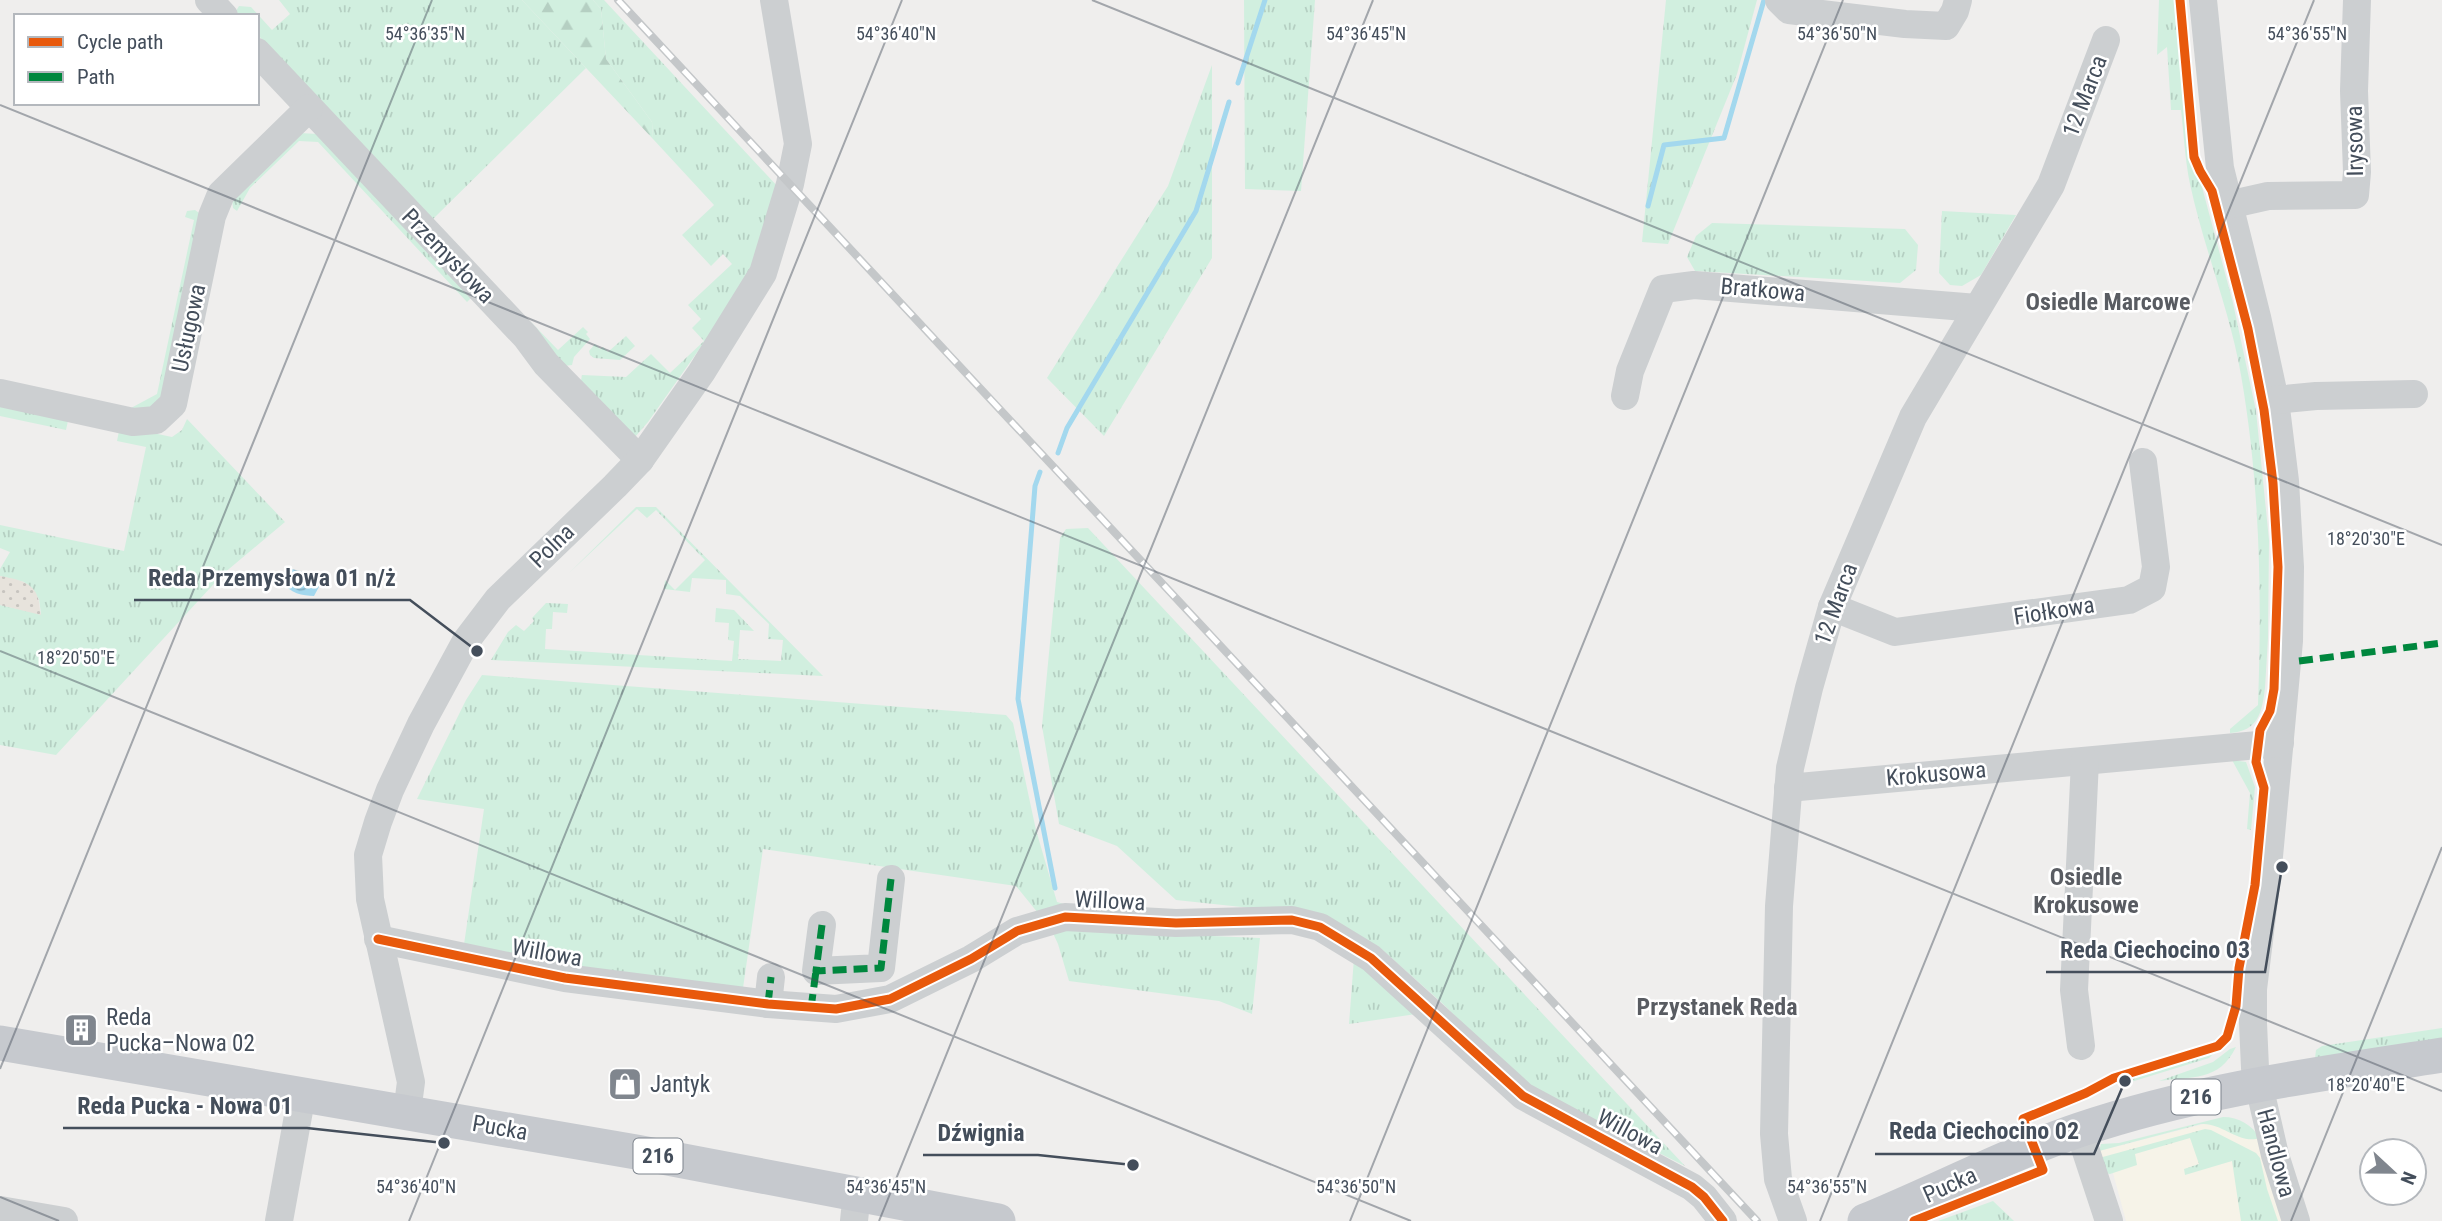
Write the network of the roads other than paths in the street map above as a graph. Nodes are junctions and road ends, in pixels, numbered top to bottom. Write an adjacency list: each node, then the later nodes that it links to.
1 (209, 0): 7 (street)
2 (774, 0): 17 (street, Polna)
3 (1779, 0): 4 (street)
4 (1958, 0)
5 (2203, 0): 11 (street)
6 (2357, 0): 11 (street, Irysowa)
7 (222, 14)
8 (2106, 40): 12 (street, 12 Marca)
9 (259, 54): 10 (street, Przemysłowa)
10 (309, 108): 13 (street, Usługowa); 17 (street, Przemysłowa)
11 (2228, 205): 16 (street)
12 (1977, 308): 15 (street, Bratkowa); 19 (street, 12 Marca)
13 (0, 393)
14 (2414, 394): 16 (street)
15 (1625, 396)
16 (2275, 400): 20 (street)
17 (640, 460): 25 (street, Polna)
18 (2143, 462): 19 (street, Fiołkowa)
19 (1832, 607): 22 (street, 12 Marca)
20 (2280, 743): 21 (street, Krokusowa); 31 (street)
21 (2085, 761): 22 (street, Krokusowa); 29 (street)
22 (1788, 788): 41 (street, 12 Marca)
23 (891, 879): 26 (street)
24 (822, 925): 26 (street)
25 (378, 939): 27 (street, Willowa); 33 (street, Polna)
26 (816, 971): 27 (street)
27 (811, 1008): 40 (street, Willowa)
28 (0, 1043): 32 (main road, Pucka / 216)
29 (2081, 1046)
30 (2442, 1055): 31 (main road, Pucka / 216)
31 (2259, 1084): 34 (main road, Pucka / 216); 44 (street, Handlowa)
32 (302, 1094): 33 (main road, Pucka / 216); 38 (street)
33 (407, 1112): 35 (main road, Pucka / 216)
34 (2080, 1130): 42 (main road, Pucka / 216); 43 (street)
35 (855, 1207): 39 (main road, Pucka / 216)
36 (0, 1210): 37 (street)
37 (64, 1221)
38 (279, 1221)
39 (998, 1221)
40 (1723, 1221)
41 (1793, 1221)
42 (1865, 1221)
43 (2109, 1221)
44 (2296, 1221)

